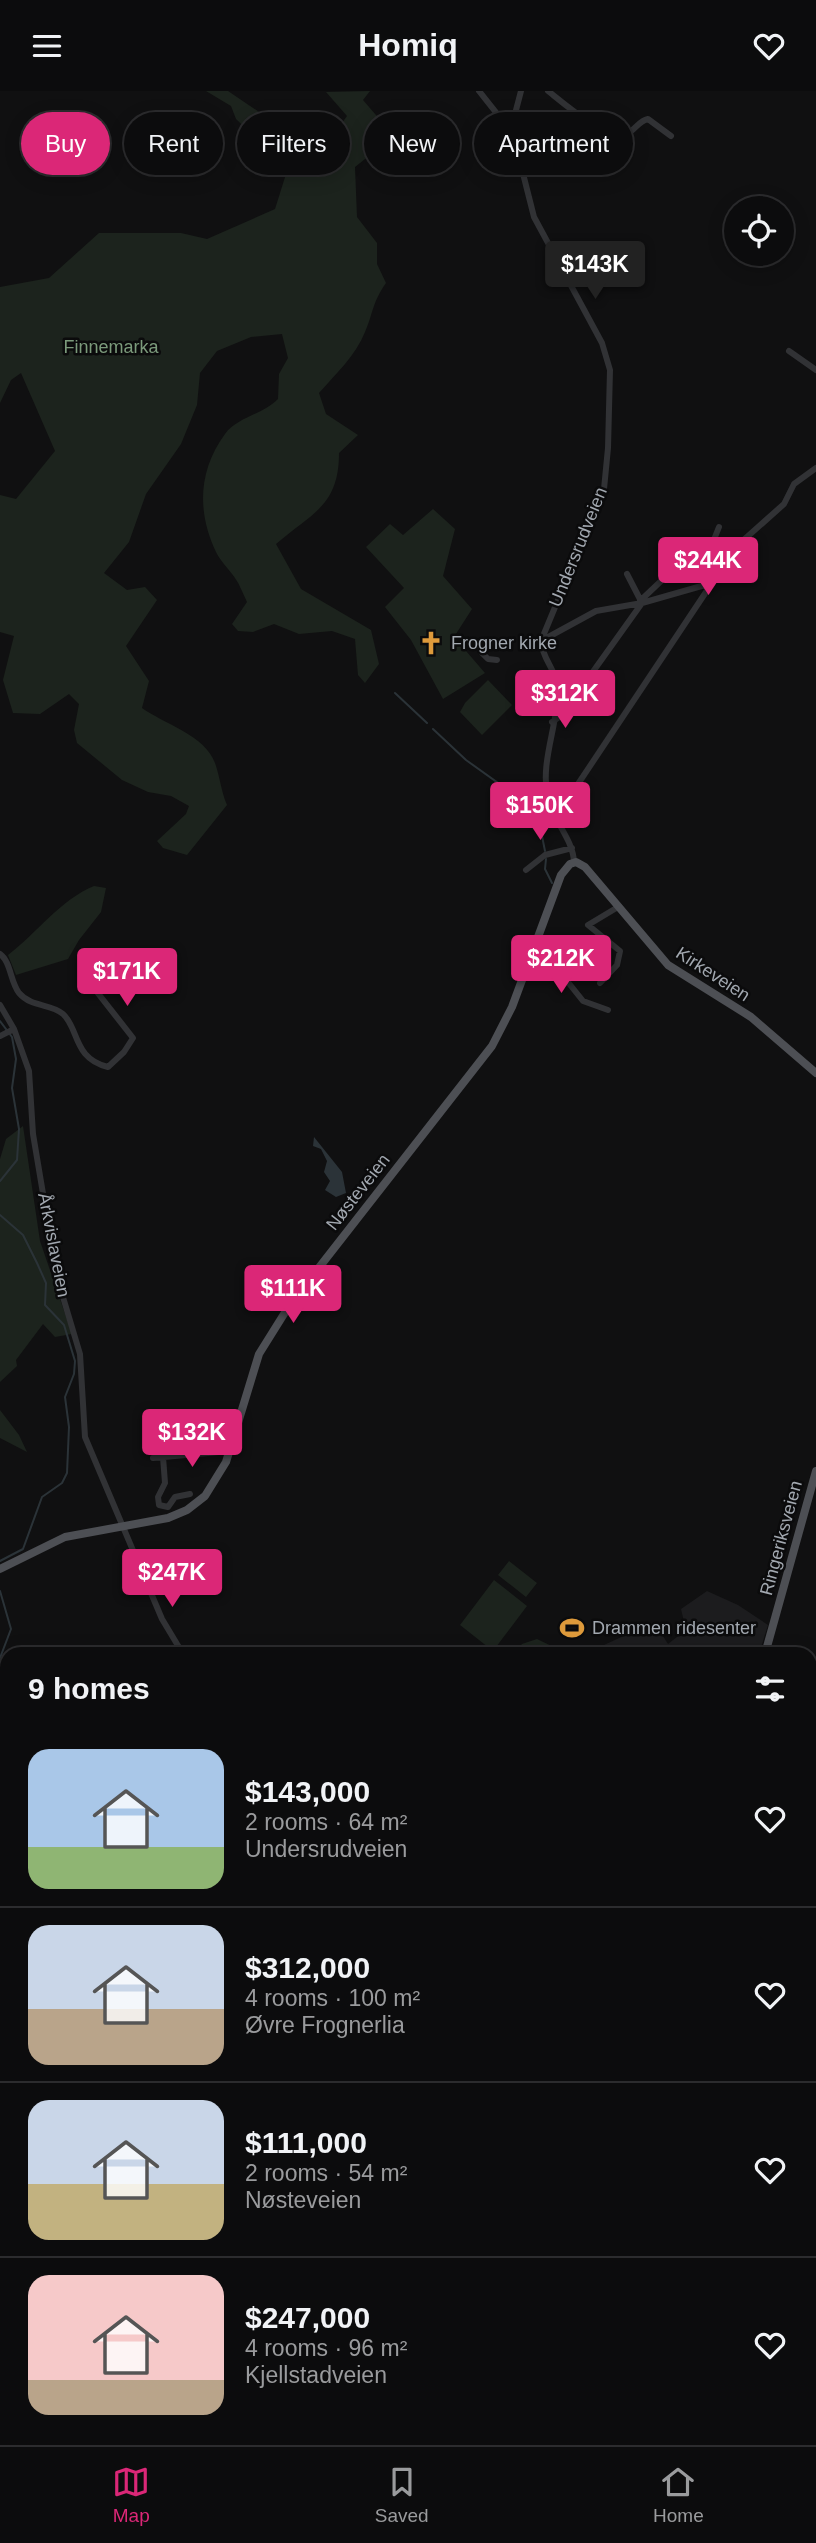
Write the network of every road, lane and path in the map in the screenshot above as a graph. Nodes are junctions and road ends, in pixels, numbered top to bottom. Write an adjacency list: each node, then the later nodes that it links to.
1 (479, 91): 4 (street, Undersrudveien)
2 (521, 91): 5 (street)
3 (548, 91): 6 (street)
4 (496, 112)
5 (516, 112)
6 (671, 136)
7 (525, 175): 15 (street, Undersrudveien)
8 (789, 351): 9 (street)
9 (816, 370)
10 (816, 468): 13 (street)
11 (719, 527): 14 (street)
12 (627, 573): 14 (street)
13 (712, 583): 14 (street); 19 (street)
14 (641, 602): 15 (street); 18 (street)
15 (541, 641): 18 (street)
16 (481, 652): 17 (street)
17 (497, 660)
18 (552, 722): 19 (street)
19 (556, 817): 20 (street)
20 (572, 848): 21 (street); 22 (street)
21 (571, 863): 23 (main road, Kirkeveien); 24 (main road, Nøsteveien)
22 (526, 870)
23 (618, 908): 27 (street); 32 (main road, Kirkeveien)
24 (536, 942): 29 (street); 33 (main road, Nøsteveien)
25 (0, 954): 26 (street)
26 (88, 970)
27 (600, 983)
28 (0, 1005): 30 (street, Årkvislaveien)
29 (608, 1010)
30 (11, 1031): 31 (street); 38 (street, Årkvislaveien)
31 (0, 1036)
32 (816, 1073)
33 (230, 1451): 34 (street); 38 (main road, Nøsteveien)
34 (163, 1457): 35 (street); 37 (street)
35 (153, 1458)
36 (816, 1471): 41 (main road, Ringeriksveien)
37 (190, 1494)
38 (122, 1525): 39 (main road, Nøsteveien); 40 (street, Årkvislaveien)
39 (0, 1569)
40 (178, 1647)
41 (767, 1647)

